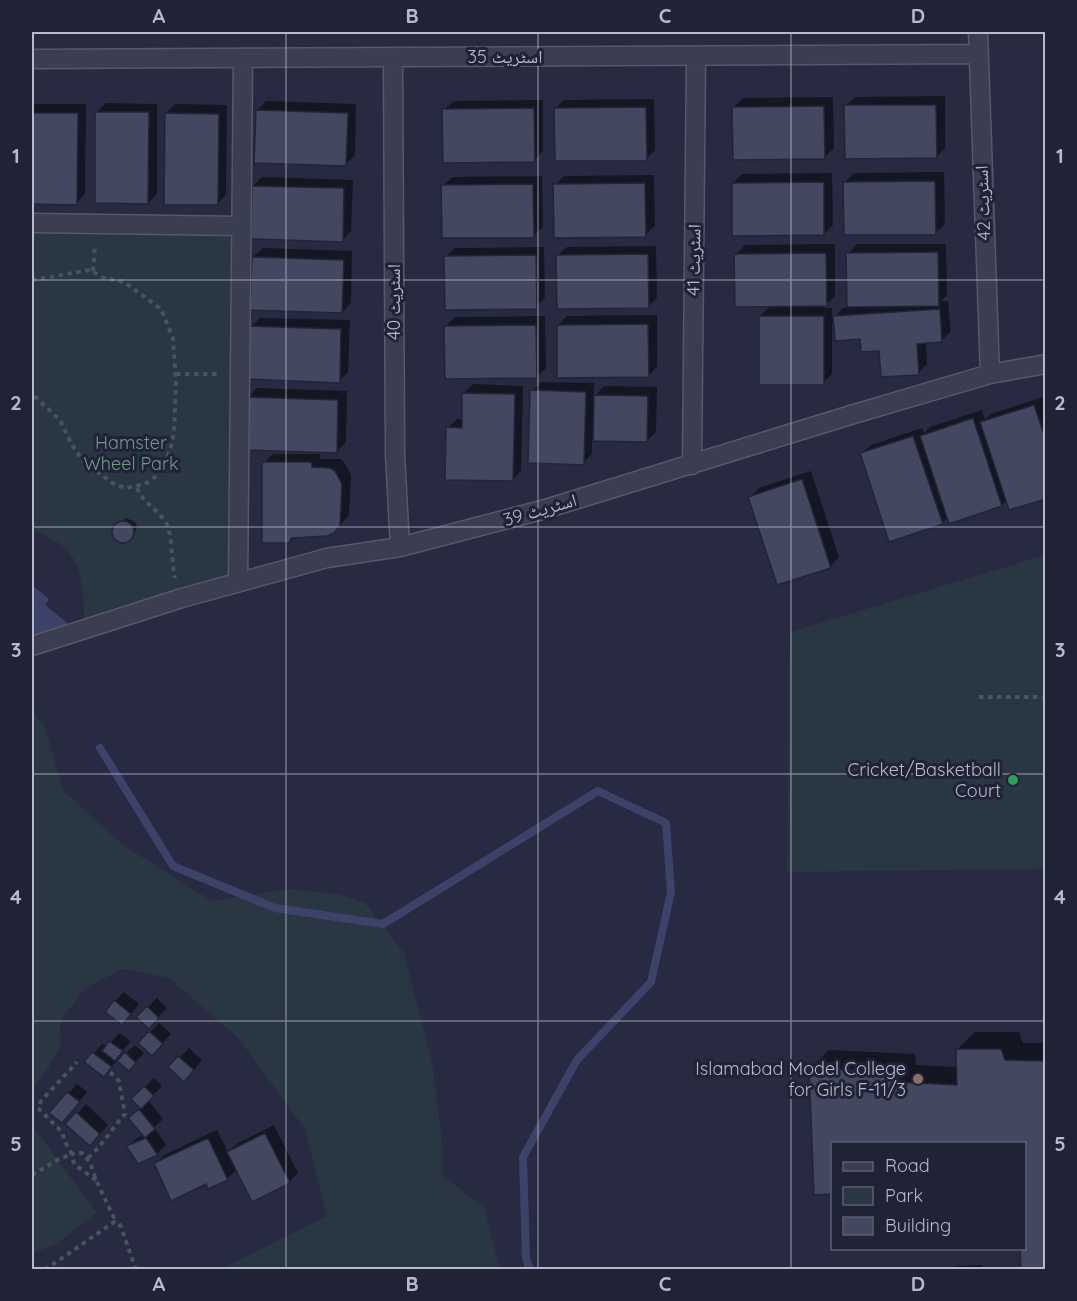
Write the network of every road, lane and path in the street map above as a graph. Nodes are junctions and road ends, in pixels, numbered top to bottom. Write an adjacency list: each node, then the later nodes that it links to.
1 (978, 32): 2 (street, اسٹریٹ 42)
2 (978, 54): 3 (street, اسٹریٹ 35); 13 (street, اسٹریٹ 42)
3 (696, 56): 4 (street, اسٹریٹ 35); 15 (street, اسٹریٹ 41)
4 (393, 57): 5 (street, اسٹریٹ 35); 17 (street, اسٹریٹ 40)
5 (243, 58): 6 (street, اسٹریٹ 35); 8 (street)
6 (32, 59)
7 (32, 223): 8 (street)
8 (242, 226): 11 (street)
9 (32, 280): 12 (path)
10 (1046, 364): 13 (street, اسٹریٹ 39)
11 (240, 373): 12 (path); 18 (street)
12 (176, 374): 16 (path)
13 (990, 374): 15 (street, اسٹریٹ 39)
14 (32, 394): 16 (path)
15 (692, 465): 17 (street, اسٹریٹ 39)
16 (137, 488): 19 (path)
17 (400, 547): 18 (street, اسٹریٹ 39)
18 (238, 582): 19 (street, اسٹریٹ 39)
19 (182, 598): 20 (street, اسٹریٹ 39)
20 (32, 646)
21 (979, 697): 22 (path)
22 (1046, 697)
23 (77, 1062): 25 (path)
24 (109, 1071): 26 (path)
25 (72, 1154): 26 (path); 27 (path); 28 (path)
26 (88, 1158): 28 (path)
27 (32, 1176)
28 (96, 1180): 29 (path)
29 (116, 1222): 30 (path); 31 (path)
30 (45, 1269)
31 (135, 1269)

